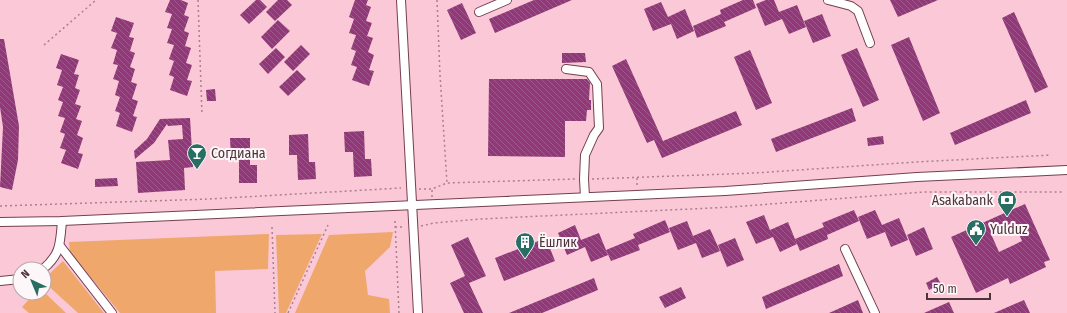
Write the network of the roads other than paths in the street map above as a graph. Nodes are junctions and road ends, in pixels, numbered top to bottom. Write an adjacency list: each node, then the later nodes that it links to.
1 (401, 0): 9 (street)
2 (507, 0): 4 (street)
3 (828, 0): 5 (street)
4 (479, 12)
5 (870, 43)
6 (566, 69): 8 (street)
7 (1067, 170): 8 (street)
8 (585, 198): 9 (street)
9 (413, 206): 10 (street); 18 (street)
10 (62, 221): 11 (street); 12 (street)
11 (0, 222)
12 (60, 246): 14 (street); 17 (street)
13 (845, 249): 19 (street)
14 (52, 261)
15 (12, 280): 16 (street)
16 (0, 281)
17 (112, 313)
18 (418, 313)
19 (875, 313)

